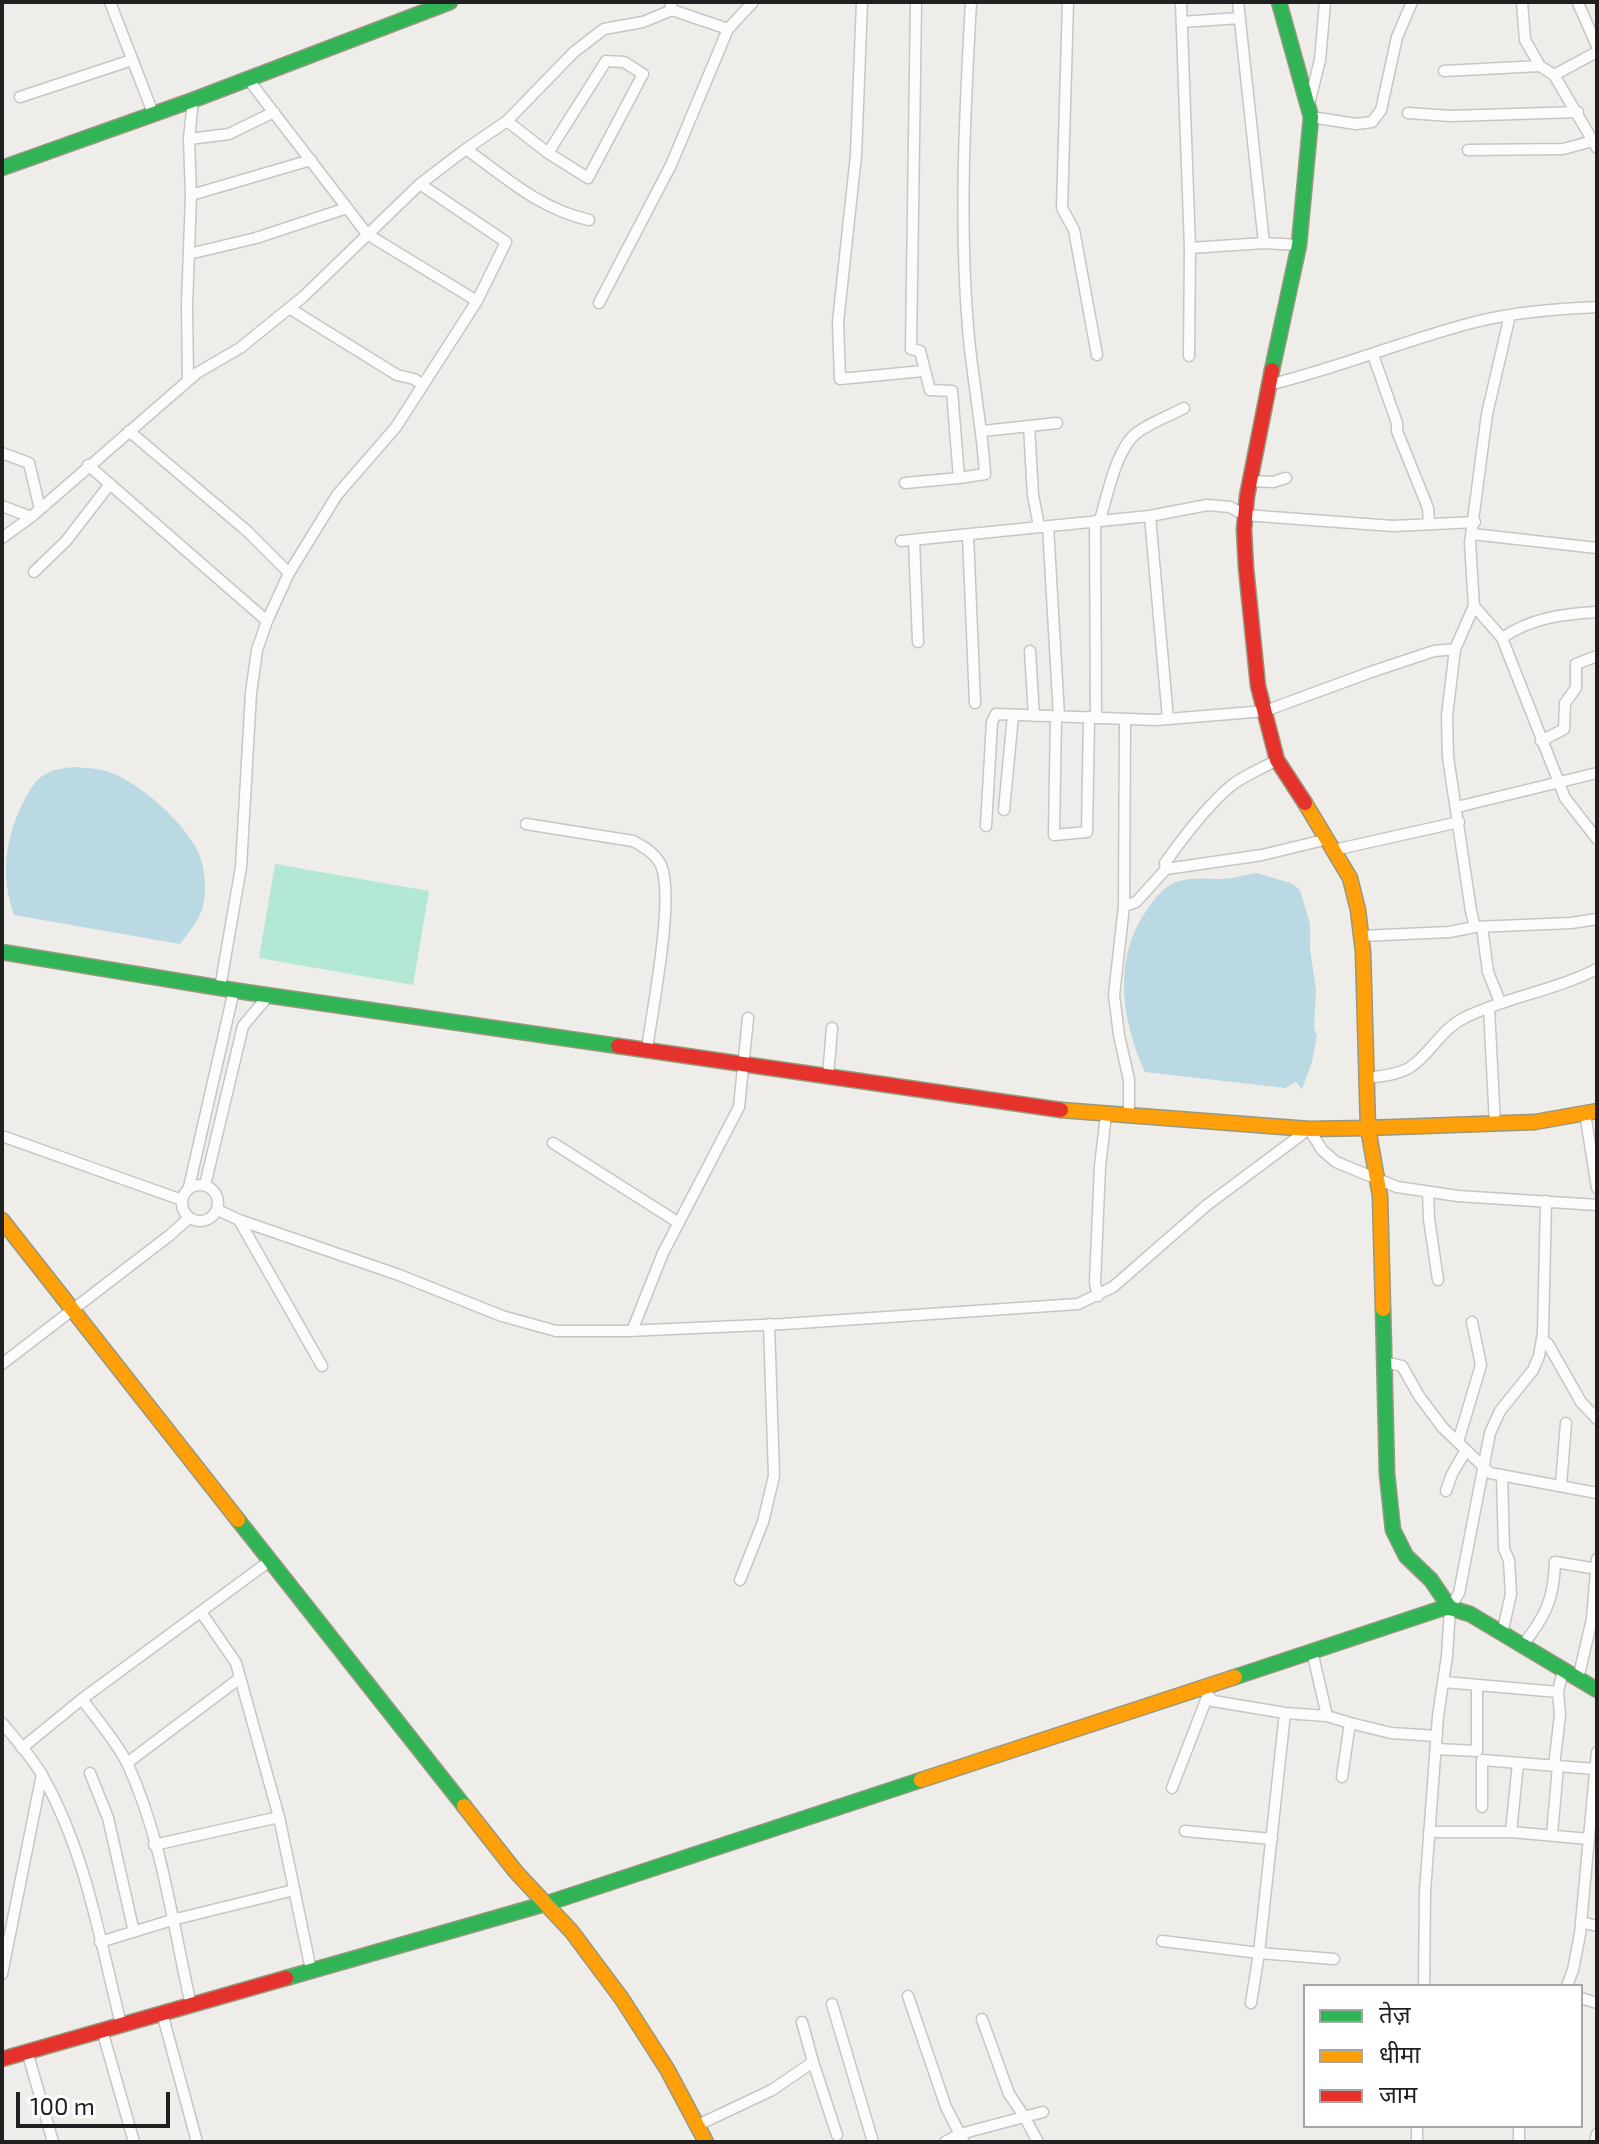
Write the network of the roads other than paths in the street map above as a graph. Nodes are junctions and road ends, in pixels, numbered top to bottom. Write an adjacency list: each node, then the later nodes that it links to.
1 (110, 2): 20 (street)
2 (450, 2): 24 (main road)
3 (753, 2): 18 (street)
4 (862, 2): 57 (street)
5 (916, 2): 57 (street)
6 (971, 2): 65 (street)
7 (1068, 2): 54 (street)
8 (1181, 2): 17 (street)
9 (1238, 2): 16 (street)
10 (1279, 2): 28 (main road)
11 (1325, 2): 28 (street)
12 (1412, 2): 28 (street)
13 (1522, 2): 21 (street)
14 (1578, 3): 19 (street)
15 (671, 6): 18 (street); 32 (street)
16 (1240, 18): 17 (street); 45 (street)
17 (1182, 22): 47 (street)
18 (728, 29): 50 (street)
19 (1597, 49): 23 (street)
20 (132, 60): 25 (street); 30 (street)
21 (1540, 66): 22 (street); 23 (street)
22 (1444, 71)
23 (1554, 75): 29 (street)
24 (248, 79): 26 (main road); 27 (street)
25 (20, 97)
26 (193, 100): 30 (main road); 33 (street)
27 (274, 112): 33 (street); 38 (street)
28 (1309, 112): 46 (main road)
29 (1578, 112): 31 (street); 34 (street)
30 (153, 113): 39 (main road)
31 (1408, 113)
32 (507, 121): 35 (street); 37 (street)
33 (189, 139): 41 (street)
34 (1595, 145): 36 (street)
35 (466, 149): 40 (street); 43 (street)
36 (1468, 150)
37 (548, 153): 37 (street)
38 (311, 160): 41 (street); 42 (street)
39 (2, 168)
40 (420, 184): 44 (street); 49 (street)
41 (191, 195): 48 (street)
42 (347, 208): 44 (street); 48 (street)
43 (589, 220)
44 (367, 234): 49 (street); 52 (street)
45 (1264, 243): 46 (street); 47 (street)
46 (1299, 245): 60 (main road)
47 (1190, 248): 56 (street)
48 (189, 254): 58 (street)
49 (477, 301): 59 (street)
50 (599, 303)
51 (1597, 307): 53 (street)
52 (289, 308): 58 (street); 59 (street)
53 (1510, 315): 55 (street); 78 (street)
54 (1097, 355)
55 (1373, 355): 60 (street); 79 (street)
56 (1189, 356)
57 (923, 371): 68 (street)
58 (188, 380): 64 (street)
59 (423, 385): 88 (street)
60 (1268, 385): 70 (main road)
61 (1184, 408): 77 (street)
62 (1057, 423): 63 (street)
63 (1029, 426): 65 (street); 80 (street)
64 (129, 431): 67 (street); 88 (street)
65 (983, 431): 68 (street)
66 (2, 453): 74 (street)
67 (88, 465): 72 (street); 74 (street)
68 (959, 478): 71 (street)
69 (1286, 478): 70 (street)
70 (1250, 481): 75 (main road)
71 (905, 483)
72 (110, 484): 87 (street); 91 (street)
73 (2, 506): 74 (street)
74 (36, 513): 83 (street)
75 (1245, 515): 76 (street); 79 (street); 98 (main road)
76 (1150, 516): 77 (street); 104 (street)
77 (1098, 520): 80 (street); 102 (street)
78 (1475, 522): 79 (street); 81 (street)
79 (1429, 524)
80 (1043, 526): 82 (street); 101 (street)
81 (1472, 534): 86 (street); 89 (street)
82 (968, 535): 84 (street); 97 (street)
83 (2, 538)
84 (914, 540): 85 (street); 93 (street)
85 (901, 541)
86 (1597, 548)
87 (34, 572)
88 (289, 573): 91 (street)
89 (1474, 606): 92 (street); 94 (street)
90 (1597, 612): 92 (street)
91 (267, 621): 123 (street)
92 (1502, 638): 105 (street)
93 (918, 642)
94 (1455, 649): 98 (street); 109 (street)
95 (1030, 651): 100 (street)
96 (1597, 656): 105 (street)
97 (975, 703)
98 (1265, 711): 104 (street); 106 (main road)
99 (1013, 715): 100 (street); 110 (street); 113 (street)
100 (1034, 716): 101 (street)
101 (1058, 716): 102 (street); 102 (street)
102 (1092, 718): 103 (street)
103 (1125, 719): 104 (street); 117 (street)
104 (1168, 719)
105 (1541, 741): 108 (street)
106 (1277, 760): 115 (main road); 116 (street)
107 (1597, 773): 108 (street)
108 (1558, 783): 109 (street); 114 (street)
109 (1457, 807): 111 (street)
110 (1004, 810)
111 (1459, 822): 115 (street); 119 (street)
112 (526, 824): 129 (street)
113 (986, 826)
114 (1597, 839)
115 (1331, 844): 116 (street); 120 (main road)
116 (1166, 869): 117 (street)
117 (1124, 906): 135 (street)
118 (1597, 919): 119 (street)
119 (1479, 927): 120 (street); 125 (street)
120 (1361, 936): 132 (main road)
121 (2, 952): 123 (main road)
122 (1597, 969): 125 (street)
123 (227, 989): 124 (main road); 143 (street)
124 (269, 995): 129 (main road); 142 (street)
125 (1500, 1002): 126 (street)
126 (1489, 1008): 132 (street); 136 (street)
127 (748, 1018): 130 (street)
128 (832, 1028): 131 (street)
129 (647, 1050): 130 (main road)
130 (742, 1064): 131 (main road); 153 (street)
131 (828, 1076): 134 (main road)
132 (1367, 1078): 137 (main road)
133 (1591, 1112): 136 (main road); 144 (street)
134 (1106, 1115): 135 (main road); 155 (street)
135 (1129, 1117): 138 (main road)
136 (1495, 1124): 137 (main road)
137 (1368, 1128): 138 (main road); 141 (main road)
138 (1309, 1129): 141 (street); 155 (street)
139 (2, 1136): 146 (street)
140 (553, 1143): 153 (street)
141 (1375, 1177): 145 (street); 161 (main road)
142 (205, 1185): 143 (street); 149 (street)
143 (189, 1187): 146 (street)
144 (1597, 1188)
145 (1428, 1192): 147 (street); 154 (street)
146 (182, 1200): 150 (street)
147 (1546, 1201): 148 (street); 160 (street)
148 (1597, 1205)
149 (218, 1210): 150 (street); 152 (street)
150 (189, 1218): 156 (street)
151 (2, 1220): 156 (main road)
152 (239, 1220): 159 (street); 163 (street)
153 (679, 1223): 159 (street)
154 (1438, 1280)
155 (1098, 1296): 158 (street)
156 (72, 1310): 162 (street); 173 (main road)
157 (1472, 1322): 166 (street)
158 (769, 1324): 159 (street); 175 (street)
159 (632, 1331)
160 (1542, 1340): 164 (street); 167 (street)
161 (1384, 1362): 166 (street); 176 (main road)
162 (2, 1364)
163 (322, 1366)
164 (1597, 1419)
165 (1566, 1423): 169 (street)
166 (1462, 1446): 167 (street); 170 (street)
167 (1482, 1465): 168 (street); 176 (street)
168 (1502, 1475): 169 (street); 178 (street)
169 (1561, 1485): 171 (street)
170 (1446, 1491)
171 (1597, 1493)
172 (1597, 1559): 174 (street)
173 (271, 1560): 177 (street); 217 (main road)
174 (1597, 1569): 179 (street); 183 (street)
175 (740, 1580)
176 (1450, 1608): 178 (main road); 180 (main road); 184 (street)
177 (201, 1612): 182 (street); 189 (street)
178 (1502, 1634): 179 (main road)
179 (1522, 1646): 181 (main road)
180 (1312, 1651): 187 (main road); 191 (street)
181 (1563, 1670): 183 (main road); 188 (street)
182 (240, 1678): 198 (street); 208 (street)
183 (1578, 1679): 186 (main road)
184 (1444, 1682): 185 (street); 194 (street)
185 (1477, 1685): 188 (street); 196 (street)
186 (1597, 1690)
187 (1205, 1691): 190 (street); 206 (street); 217 (main road)
188 (1558, 1692): 200 (street)
189 (82, 1699): 195 (street); 198 (street)
190 (1285, 1713): 191 (street); 213 (street)
191 (1327, 1716): 193 (street)
192 (2, 1723): 195 (street)
193 (1350, 1723): 194 (street); 204 (street)
194 (1437, 1736): 196 (street)
195 (22, 1748): 203 (street)
196 (1436, 1749): 210 (street)
197 (1597, 1752): 201 (street)
198 (127, 1763): 215 (street)
199 (1518, 1763): 200 (street); 207 (street); 211 (street)
200 (1556, 1766): 201 (street); 212 (street)
201 (1595, 1769): 205 (street)
202 (90, 1773): 221 (street)
203 (42, 1774): 223 (street); 227 (street)
204 (1342, 1777)
205 (1595, 1787): 214 (street)
206 (1172, 1788)
207 (1482, 1807)
208 (279, 1817): 215 (street); 216 (street)
209 (1185, 1831): 213 (street)
210 (1429, 1832): 211 (street); 228 (street)
211 (1511, 1832): 212 (street)
212 (1552, 1835): 214 (street)
213 (1272, 1839): 224 (street)
214 (1589, 1839): 219 (street)
215 (154, 1845): 218 (street)
216 (294, 1890): 218 (street); 226 (street)
217 (548, 1903): 226 (main road); 244 (main road)
218 (172, 1920): 221 (street); 233 (street)
219 (1581, 1922): 220 (street); 229 (street)
220 (1597, 1926)
221 (134, 1932): 223 (street)
222 (1162, 1941): 224 (street)
223 (100, 1942): 237 (street)
224 (1259, 1953): 225 (street); 231 (street)
225 (1334, 1959)
226 (311, 1970): 233 (main road)
227 (2, 1974)
228 (1424, 1984)
229 (1568, 1984)
230 (908, 1996): 247 (street)
231 (1251, 2003)
232 (832, 2004): 252 (street)
233 (191, 2005): 234 (main road)
234 (162, 2013): 237 (main road); 250 (street)
235 (982, 2019): 243 (street)
236 (802, 2022): 241 (street)
237 (121, 2024): 238 (main road)
238 (102, 2030): 239 (main road); 249 (street)
239 (27, 2051): 240 (main road); 248 (street)
240 (2, 2059)
241 (813, 2062): 244 (street); 246 (street)
242 (1043, 2112): 243 (street)
243 (1024, 2116): 247 (street); 254 (street)
244 (698, 2125): 251 (main road)
245 (1597, 2134): 255 (street)
246 (837, 2135)
247 (962, 2138): 253 (street)
248 (53, 2142)
249 (134, 2142)
250 (197, 2142)
251 (706, 2142)
252 (873, 2142)
253 (945, 2142)
254 (1038, 2142)
255 (1595, 2142)

